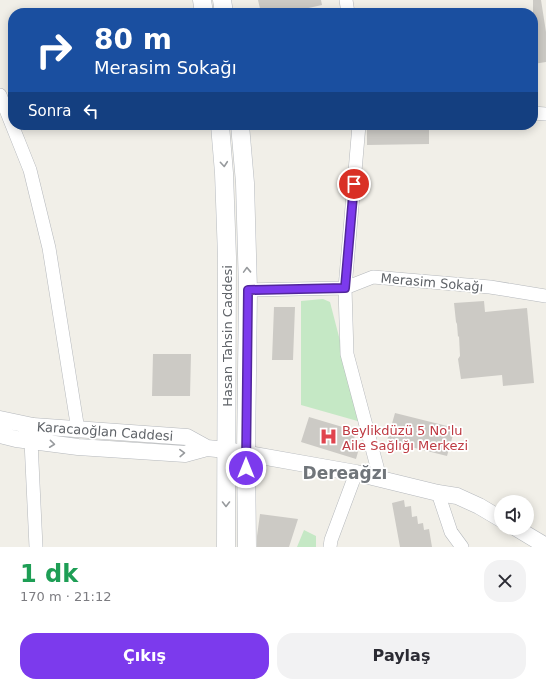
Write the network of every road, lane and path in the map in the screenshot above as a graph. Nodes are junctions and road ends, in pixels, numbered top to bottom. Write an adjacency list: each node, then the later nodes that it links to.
1 (0, 95): 2 (street)
2 (8, 115)
3 (14, 130): 11 (street)
4 (220, 130): 15 (main road, Hasan Tahsin Caddesi, one-way to 15)
5 (241, 130): 8 (main road, Hasan Tahsin Caddesi, one-way to 5)
6 (359, 130): 7 (street)
7 (345, 288): 8 (street, Merasim Sokağı); 9 (street, Merasim Sokağı); 18 (street)
8 (248, 290): 16 (main road, Hasan Tahsin Caddesi)
9 (546, 296)
10 (0, 419): 12 (street, Karacaoğlan Caddesi)
11 (78, 430): 12 (street, Karacaoğlan Caddesi); 14 (street, Karacaoğlan Caddesi)
12 (31, 434): 13 (street, Karacaoğlan Caddesi); 14 (street, Karacaoğlan Caddesi, one-way to 14); 23 (street)
13 (0, 435)
14 (207, 448): 15 (street, Karacaoğlan Caddesi)
15 (226, 450): 16 (street, Karacaoğlan Caddesi); 24 (main road, Hasan Tahsin Caddesi, one-way to 24)
16 (246, 454): 17 (street, Karacaoğlan Caddesi); 25 (main road, Hasan Tahsin Caddesi)
17 (356, 473): 18 (street, Karacaoğlan Caddesi); 26 (street)
18 (380, 478): 19 (street, Karacaoğlan Caddesi)
19 (438, 493): 20 (street, Karacaoğlan Caddesi); 27 (street)
20 (494, 515)
21 (528, 535): 22 (street)
22 (546, 546)
23 (36, 547)
24 (226, 547)
25 (247, 547)
26 (330, 547)
27 (462, 547)

